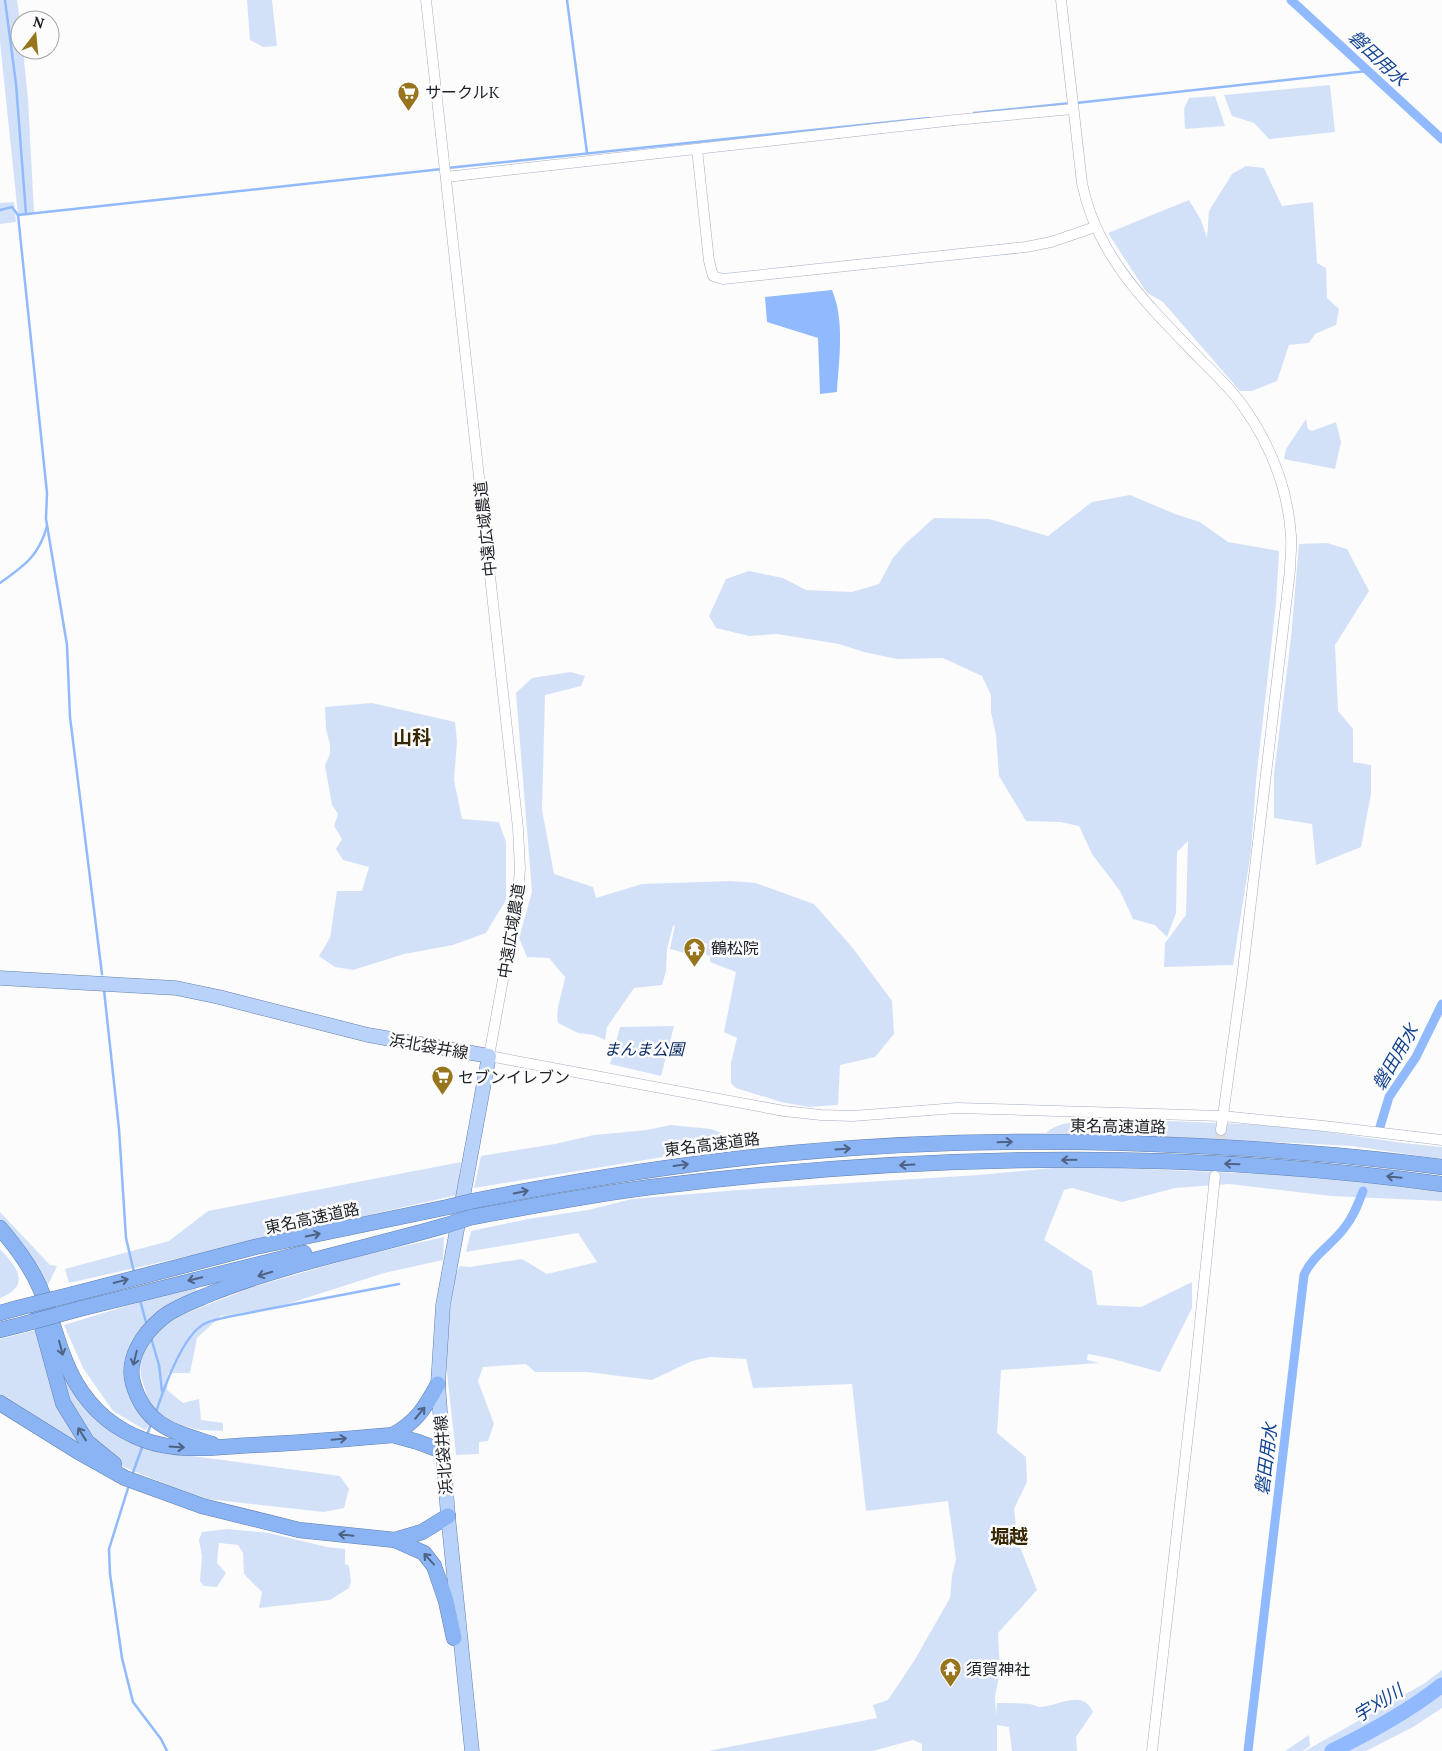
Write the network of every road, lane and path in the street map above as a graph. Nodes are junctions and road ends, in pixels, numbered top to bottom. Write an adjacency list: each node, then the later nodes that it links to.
1 (426, 0): 5 (street, 中遠広域農道)
2 (1061, 0): 3 (street)
3 (1074, 109): 4 (street); 6 (street)
4 (697, 149): 5 (street); 6 (street)
5 (446, 177): 8 (street, 中遠広域農道)
6 (1095, 227): 9 (street)
7 (0, 978): 8 (main road, 浜北袋井線)
8 (489, 1056): 9 (street); 20 (main road, 浜北袋井線)
9 (1222, 1116): 10 (street); 11 (street)
10 (1222, 1130)
11 (1442, 1140)
12 (1442, 1167): 18 (highway, 東名高速道路, one-way to 12, bridge)
13 (1215, 1176): 31 (street)
14 (1442, 1184): 15 (highway, 東名高速道路, one-way to 15, bridge)
15 (447, 1223): 19 (highway, 東名高速道路, one-way to 19, bridge); 23 (highway, one-way to 23)
16 (0, 1228): 23 (highway, one-way to 23)
17 (0, 1240): 25 (highway, one-way to 17)
18 (0, 1313)
19 (0, 1330)
20 (438, 1384): 22 (highway, one-way to 20); 24 (main road, 浜北袋井線)
21 (0, 1403): 25 (highway)
22 (393, 1435): 23 (highway, one-way to 22); 24 (highway)
23 (224, 1447)
24 (442, 1452): 26 (main road, 浜北袋井線)
25 (164, 1492): 27 (highway, one-way to 25)
26 (448, 1516): 27 (highway); 28 (main road, 浜北袋井線); 30 (main road, 浜北袋井線)
27 (395, 1540): 28 (highway, one-way to 27)
28 (454, 1638): 29 (main road, 浜北袋井線)
29 (464, 1751)
30 (472, 1751)
31 (1152, 1751)

